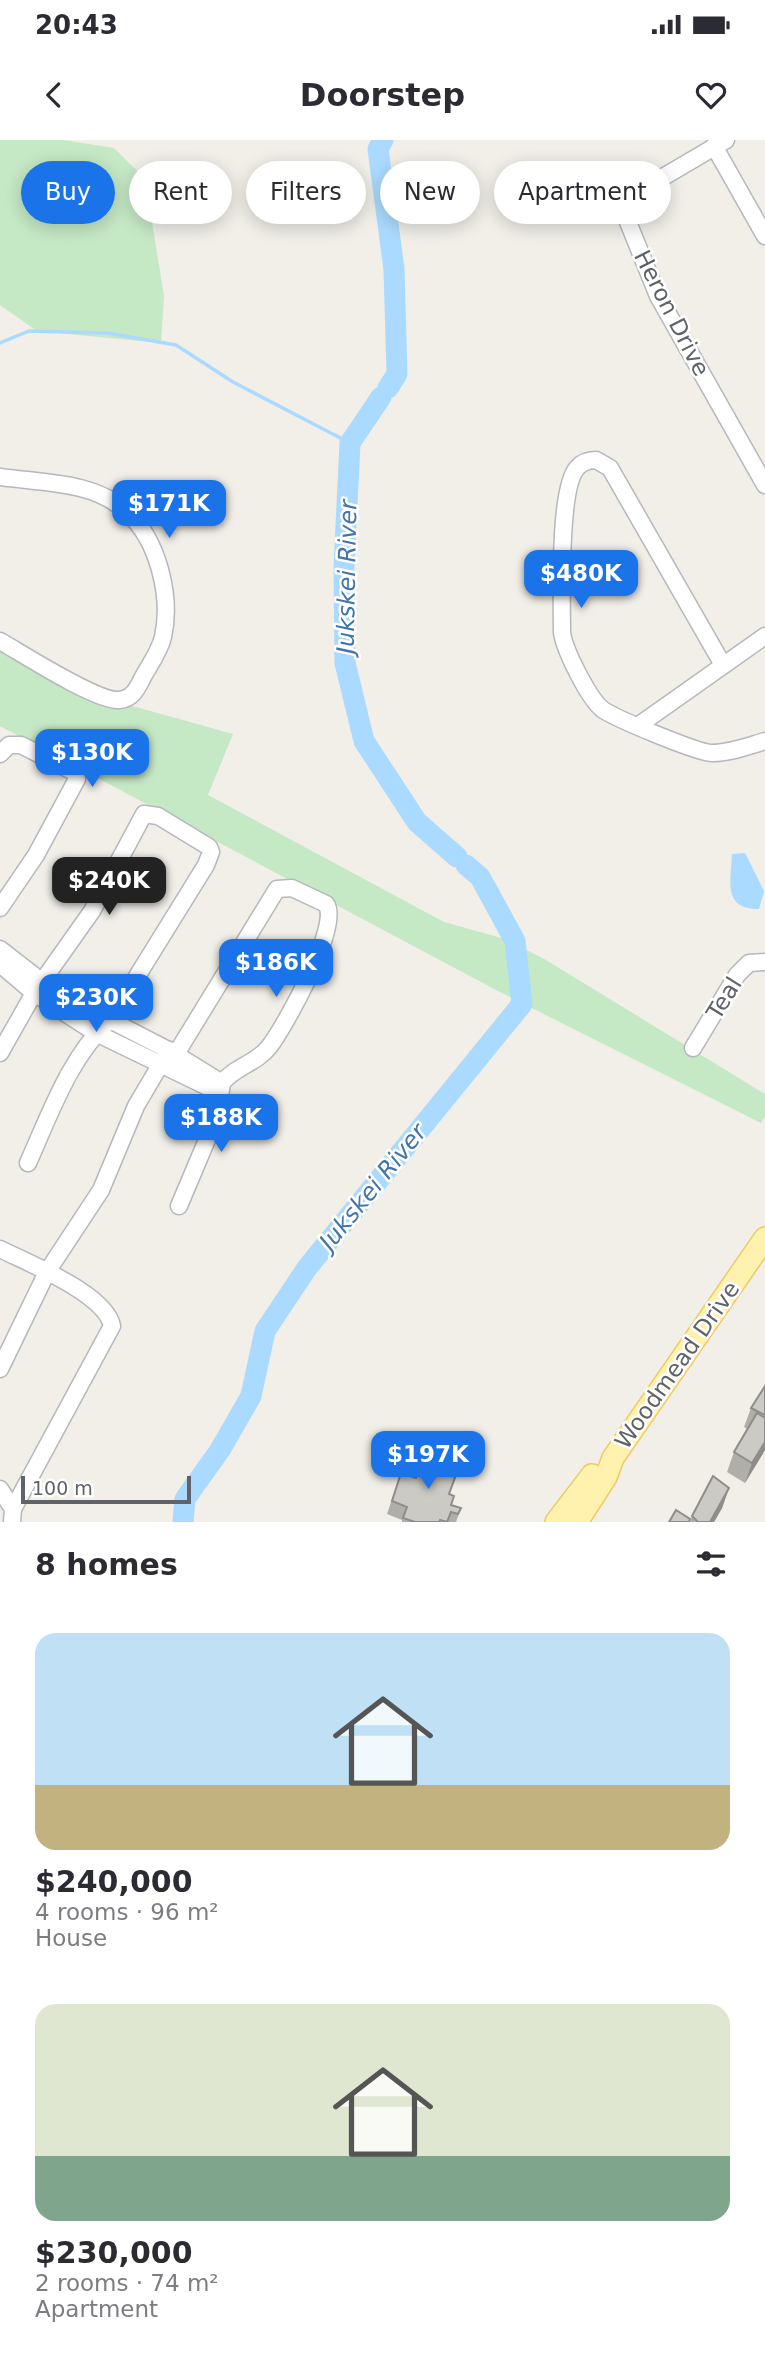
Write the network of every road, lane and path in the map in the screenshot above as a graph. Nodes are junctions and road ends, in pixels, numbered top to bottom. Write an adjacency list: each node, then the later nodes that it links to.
1 (720, 143): 2 (street); 4 (street, Heron Drive)
2 (765, 236)
3 (0, 477): 6 (street)
4 (765, 485)
5 (765, 636): 7 (street)
6 (0, 641)
7 (723, 665): 8 (street); 8 (street)
8 (639, 725): 9 (street)
9 (765, 741)
10 (0, 754): 11 (street)
11 (0, 908)
12 (0, 949): 15 (street)
13 (765, 962): 18 (street, Teal)
14 (0, 964): 15 (street)
15 (38, 988): 16 (street); 16 (street); 17 (street); 19 (street)
16 (110, 1020): 17 (street); 20 (street)
17 (96, 1033): 20 (street); 22 (street)
18 (693, 1048)
19 (0, 1053)
20 (169, 1056): 21 (street); 21 (street); 26 (street)
21 (220, 1088): 23 (street)
22 (28, 1163)
23 (178, 1206)
24 (765, 1238): 28 (main road, Woodmead Drive)
25 (0, 1250): 26 (street)
26 (47, 1272): 27 (street); 29 (street)
27 (0, 1369)
28 (613, 1458): 30 (main road, Woodmead Drive); 31 (main road, Woodmead Drive)
29 (7, 1505)
30 (556, 1522)
31 (577, 1522)

